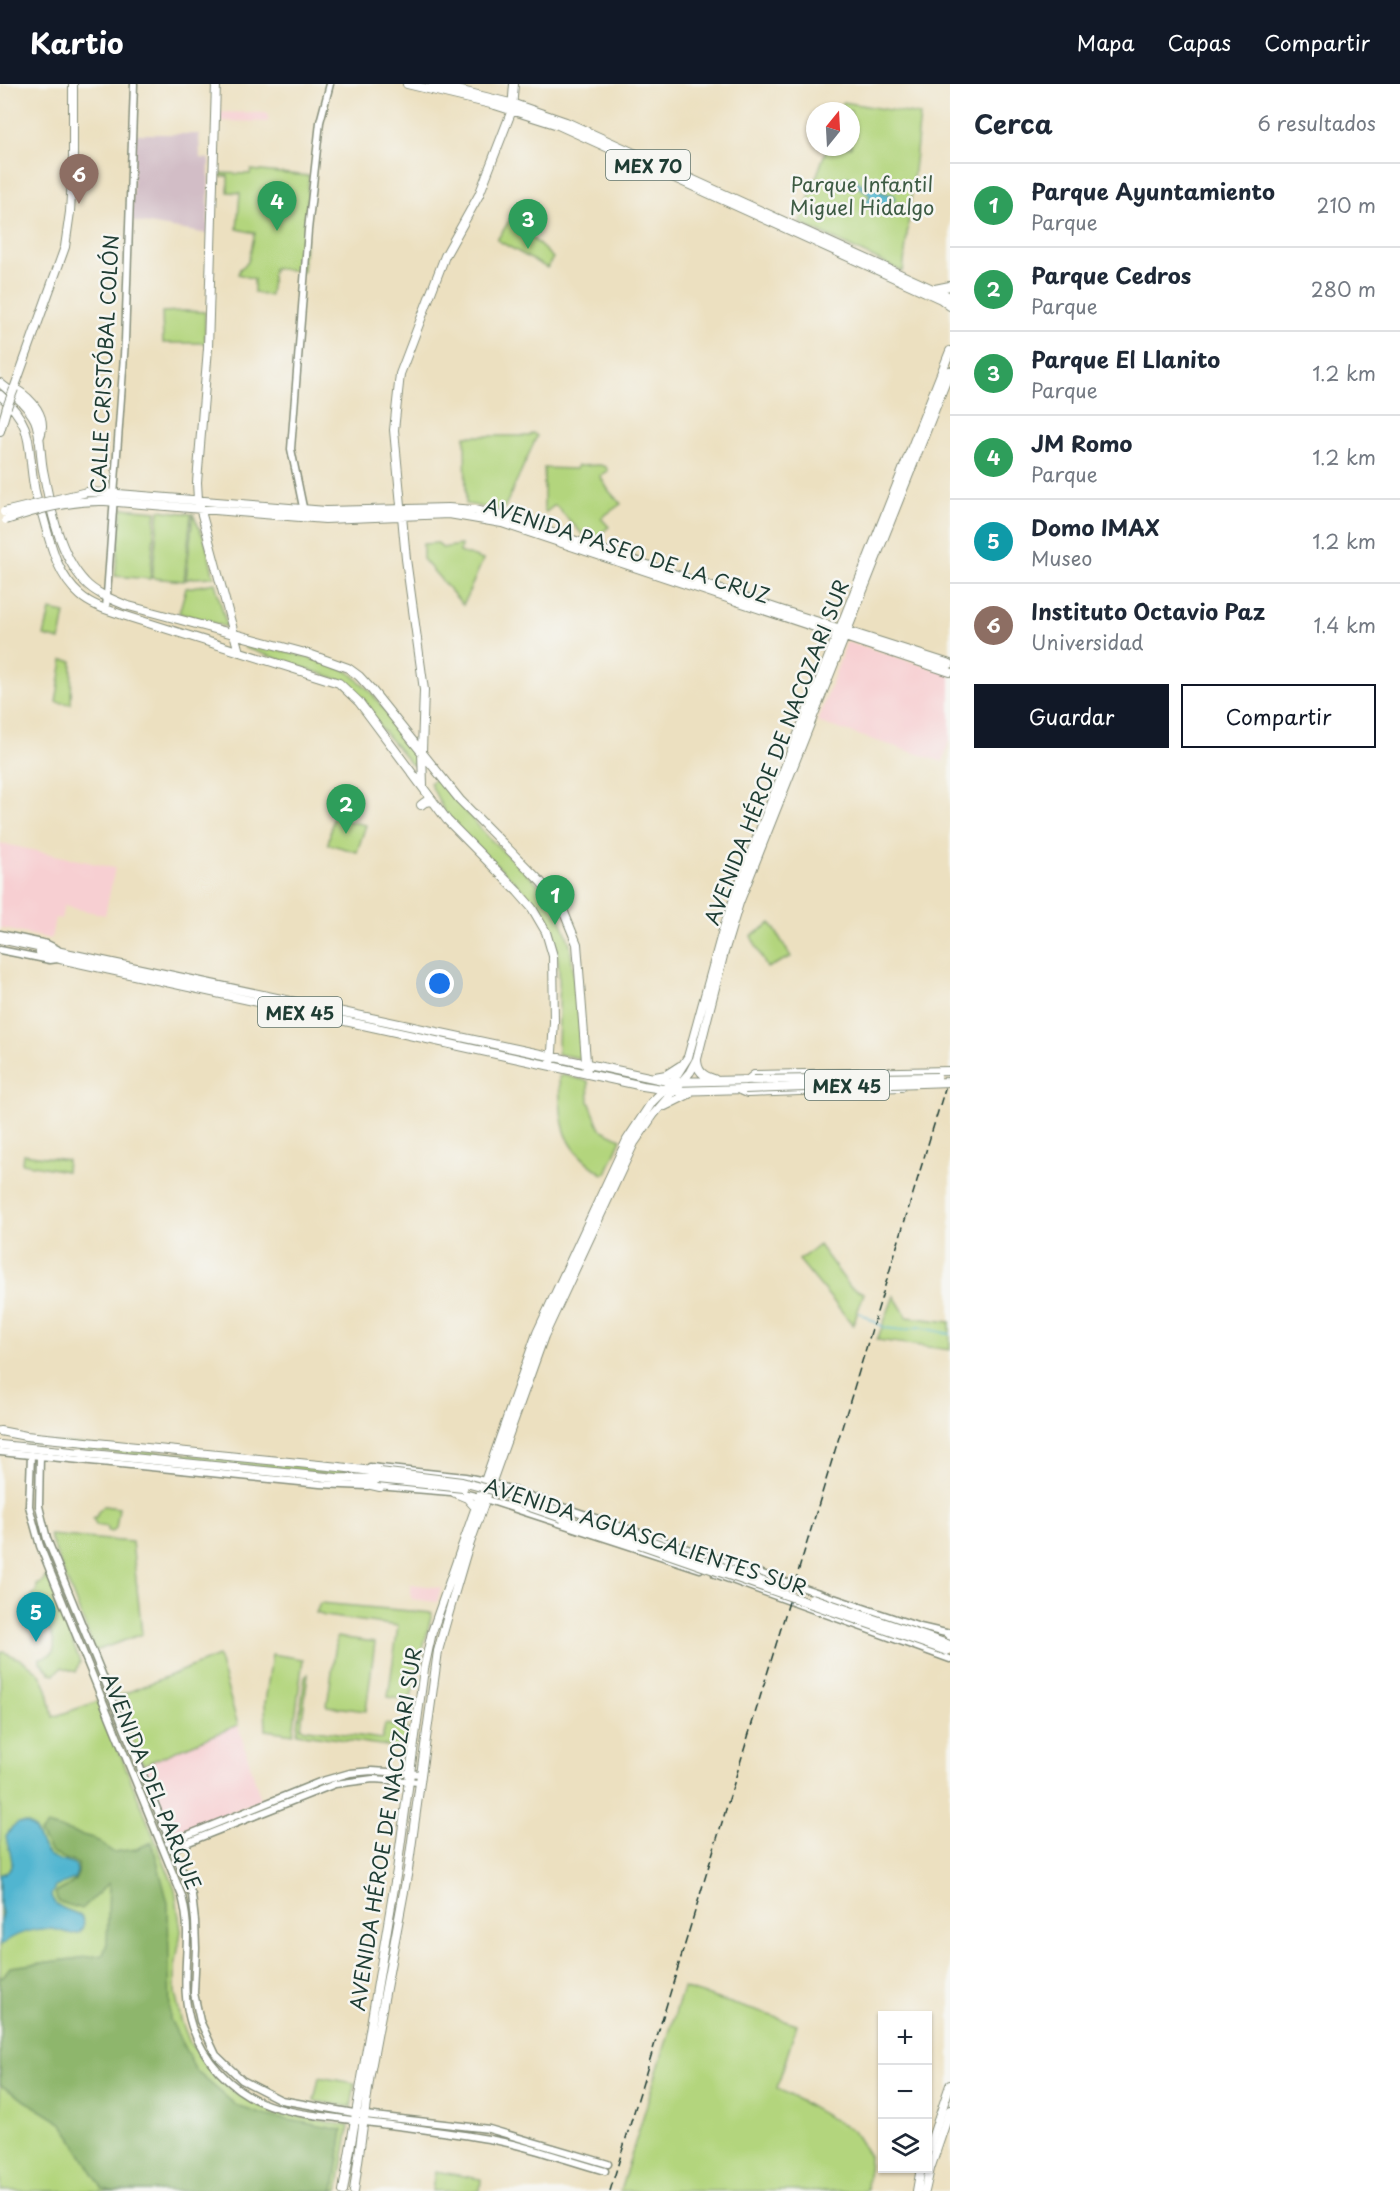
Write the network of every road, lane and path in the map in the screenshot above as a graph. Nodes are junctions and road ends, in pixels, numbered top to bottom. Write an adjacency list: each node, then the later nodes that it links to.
1 (73, 84): 16 (main road)
2 (134, 84): 22 (street, CALLE CRISTÓBAL COLÓN)
3 (216, 84): 23 (main road)
4 (330, 84): 25 (street)
5 (407, 84): 8 (main road, MEX 70)
6 (433, 84): 8 (main road, MEX 70)
7 (514, 84): 8 (main road)
8 (513, 107): 10 (main road, MEX 70); 12 (main road, MEX 70); 26 (main road)
9 (950, 286): 10 (main road)
10 (933, 289): 11 (main road, MEX 70)
11 (950, 297)
12 (950, 306)
13 (950, 351): 30 (main road, AVENIDA HÉROE DE NACOZARI SUR)
14 (950, 371): 30 (main road, AVENIDA HÉROE DE NACOZARI SUR)
15 (0, 383): 21 (main road)
16 (14, 389): 18 (main road, bridge); 21 (main road)
17 (0, 395): 29 (main road)
18 (7, 409): 19 (main road); 20 (main road)
19 (0, 418)
20 (0, 431)
21 (39, 441): 28 (main road)
22 (110, 497): 23 (main road, AVENIDA PASEO DE LA CRUZ); 24 (main road, AVENIDA PASEO DE LA CRUZ); 27 (main road, AVENIDA PASEO DE LA CRUZ, bridge); 28 (street, CALLE CRISTÓBAL COLÓN)
23 (198, 500): 24 (main road); 25 (main road, AVENIDA PASEO DE LA CRUZ)
24 (200, 509): 25 (main road, AVENIDA PASEO DE LA CRUZ); 31 (main road)
25 (304, 513): 26 (main road, AVENIDA PASEO DE LA CRUZ)
26 (402, 513): 30 (main road, AVENIDA PASEO DE LA CRUZ); 35 (main road)
27 (3, 517)
28 (107, 598): 29 (street, CALLE CRISTÓBAL COLÓN); 31 (main road)
29 (106, 609): 32 (main road)
30 (842, 633): 33 (main road, AVENIDA PASEO DE LA CRUZ); 34 (main road, AVENIDA PASEO DE LA CRUZ); 45 (main road, AVENIDA HÉROE DE NACOZARI SUR); 47 (main road, AVENIDA HÉROE DE NACOZARI SUR)
31 (234, 635): 32 (main road); 35 (main road)
32 (239, 652): 36 (main road)
33 (950, 664)
34 (950, 672)
35 (422, 751): 36 (main road); 46 (main road)
36 (423, 786): 37 (main road)
37 (433, 801): 38 (main road); 44 (main road)
38 (421, 805)
39 (0, 934): 43 (street, MEX 45)
40 (0, 939): 43 (main road)
41 (0, 944): 43 (main road)
42 (0, 950): 43 (street, MEX 45)
43 (58, 954): 44 (main road, MEX 45); 48 (main road, MEX 45)
44 (553, 1056): 46 (main road, MEX 45); 48 (main road)
45 (697, 1059): 55 (main road); 56 (main road, AVENIDA HÉROE DE NACOZARI SUR)
46 (587, 1064): 51 (main road); 52 (main road, MEX 45)
47 (684, 1064): 52 (main road); 54 (main road, AVENIDA HÉROE DE NACOZARI SUR)
48 (551, 1066): 51 (main road, MEX 45)
49 (919, 1071): 50 (main road); 58 (main road); 60 (main road)
50 (950, 1071)
51 (587, 1074): 59 (main road, MEX 45)
52 (652, 1077): 54 (main road, MEX 45)
53 (950, 1077): 58 (main road, MEX 45, bridge)
54 (672, 1082): 56 (main road, MEX 45); 61 (main road, AVENIDA HÉROE DE NACOZARI SUR)
55 (721, 1082): 56 (main road, MEX 45); 58 (main road, MEX 45)
56 (682, 1083): 62 (main road, AVENIDA HÉROE DE NACOZARI SUR)
57 (950, 1084): 58 (main road, MEX 45, bridge); 60 (main road)
58 (746, 1085): 60 (main road); 63 (main road, MEX 45)
59 (643, 1086): 61 (main road, MEX 45); 64 (main road)
60 (920, 1087)
61 (665, 1090): 62 (main road, MEX 45); 64 (main road, AVENIDA HÉROE DE NACOZARI SUR)
62 (675, 1091): 63 (main road, MEX 45); 65 (main road, AVENIDA HÉROE DE NACOZARI SUR)
63 (696, 1091): 65 (main road)
64 (652, 1102): 66 (main road, AVENIDA HÉROE DE NACOZARI SUR)
65 (654, 1114): 67 (main road, AVENIDA HÉROE DE NACOZARI SUR)
66 (547, 1313): 67 (main road); 81 (main road, AVENIDA HÉROE DE NACOZARI SUR)
67 (544, 1336): 81 (main road, AVENIDA HÉROE DE NACOZARI SUR)
68 (0, 1434): 69 (main road, AVENIDA AGUASCALIENTES SUR)
69 (11, 1439): 70 (main road, AVENIDA AGUASCALIENTES SUR); 71 (main road, AVENIDA AGUASCALIENTES SUR); 77 (main road, AVENIDA AGUASCALIENTES SUR)
70 (0, 1443): 71 (main road, AVENIDA AGUASCALIENTES SUR)
71 (49, 1448): 75 (main road, AVENIDA AGUASCALIENTES SUR)
72 (0, 1452): 73 (street, AVENIDA AGUASCALIENTES SUR)
73 (31, 1455): 74 (street, AVENIDA AGUASCALIENTES SUR); 96 (street, AVENIDA DEL PARQUE)
74 (40, 1456): 76 (street, AVENIDA AGUASCALIENTES SUR); 95 (street, AVENIDA DEL PARQUE)
75 (126, 1457): 76 (main road); 78 (main road, AVENIDA AGUASCALIENTES SUR)
76 (134, 1466): 78 (street, AVENIDA AGUASCALIENTES SUR)
77 (339, 1467): 79 (street, AVENIDA AGUASCALIENTES SUR); 80 (main road, AVENIDA AGUASCALIENTES SUR)
78 (211, 1469): 80 (main road, AVENIDA AGUASCALIENTES SUR); 80 (street, AVENIDA AGUASCALIENTES SUR)
79 (465, 1477): 81 (street, AVENIDA AGUASCALIENTES SUR); 82 (street)
80 (379, 1479): 82 (street, AVENIDA AGUASCALIENTES SUR); 88 (main road, AVENIDA AGUASCALIENTES SUR, bridge)
81 (492, 1484): 83 (main road, AVENIDA HÉROE DE NACOZARI SUR); 84 (street); 86 (street, AVENIDA AGUASCALIENTES SUR)
82 (459, 1493): 83 (street, AVENIDA AGUASCALIENTES SUR); 85 (main road)
83 (483, 1498): 84 (street, AVENIDA AGUASCALIENTES SUR); 85 (main road, AVENIDA HÉROE DE NACOZARI SUR); 94 (main road, AVENIDA HÉROE DE NACOZARI SUR)
84 (497, 1502): 87 (street, AVENIDA AGUASCALIENTES SUR)
85 (476, 1508): 93 (main road, AVENIDA HÉROE DE NACOZARI SUR)
86 (580, 1512): 88 (main road); 89 (street, AVENIDA AGUASCALIENTES SUR)
87 (569, 1525): 88 (main road); 90 (street, AVENIDA AGUASCALIENTES SUR)
88 (599, 1527): 92 (main road, AVENIDA AGUASCALIENTES SUR, bridge)
89 (828, 1596): 90 (street); 91 (street, AVENIDA AGUASCALIENTES SUR)
90 (823, 1612): 92 (street, AVENIDA AGUASCALIENTES SUR)
91 (949, 1635)
92 (949, 1650)
93 (410, 1777): 94 (street); 95 (street); 99 (main road, AVENIDA HÉROE DE NACOZARI SUR)
94 (420, 1778): 99 (main road, AVENIDA HÉROE DE NACOZARI SUR)
95 (172, 1845): 96 (street); 99 (street, AVENIDA DEL PARQUE)
96 (163, 1849): 99 (street, AVENIDA DEL PARQUE)
97 (950, 2085): 100 (main road)
98 (950, 2110): 101 (main road)
99 (360, 2118): 102 (street); 105 (main road, AVENIDA HÉROE DE NACOZARI SUR); 106 (main road, AVENIDA HÉROE DE NACOZARI SUR)
100 (932, 2136)
101 (932, 2154)
102 (606, 2168)
103 (924, 2173): 107 (main road)
104 (926, 2173): 108 (main road)
105 (343, 2191)
106 (354, 2191)
107 (917, 2191)
108 (926, 2191)

